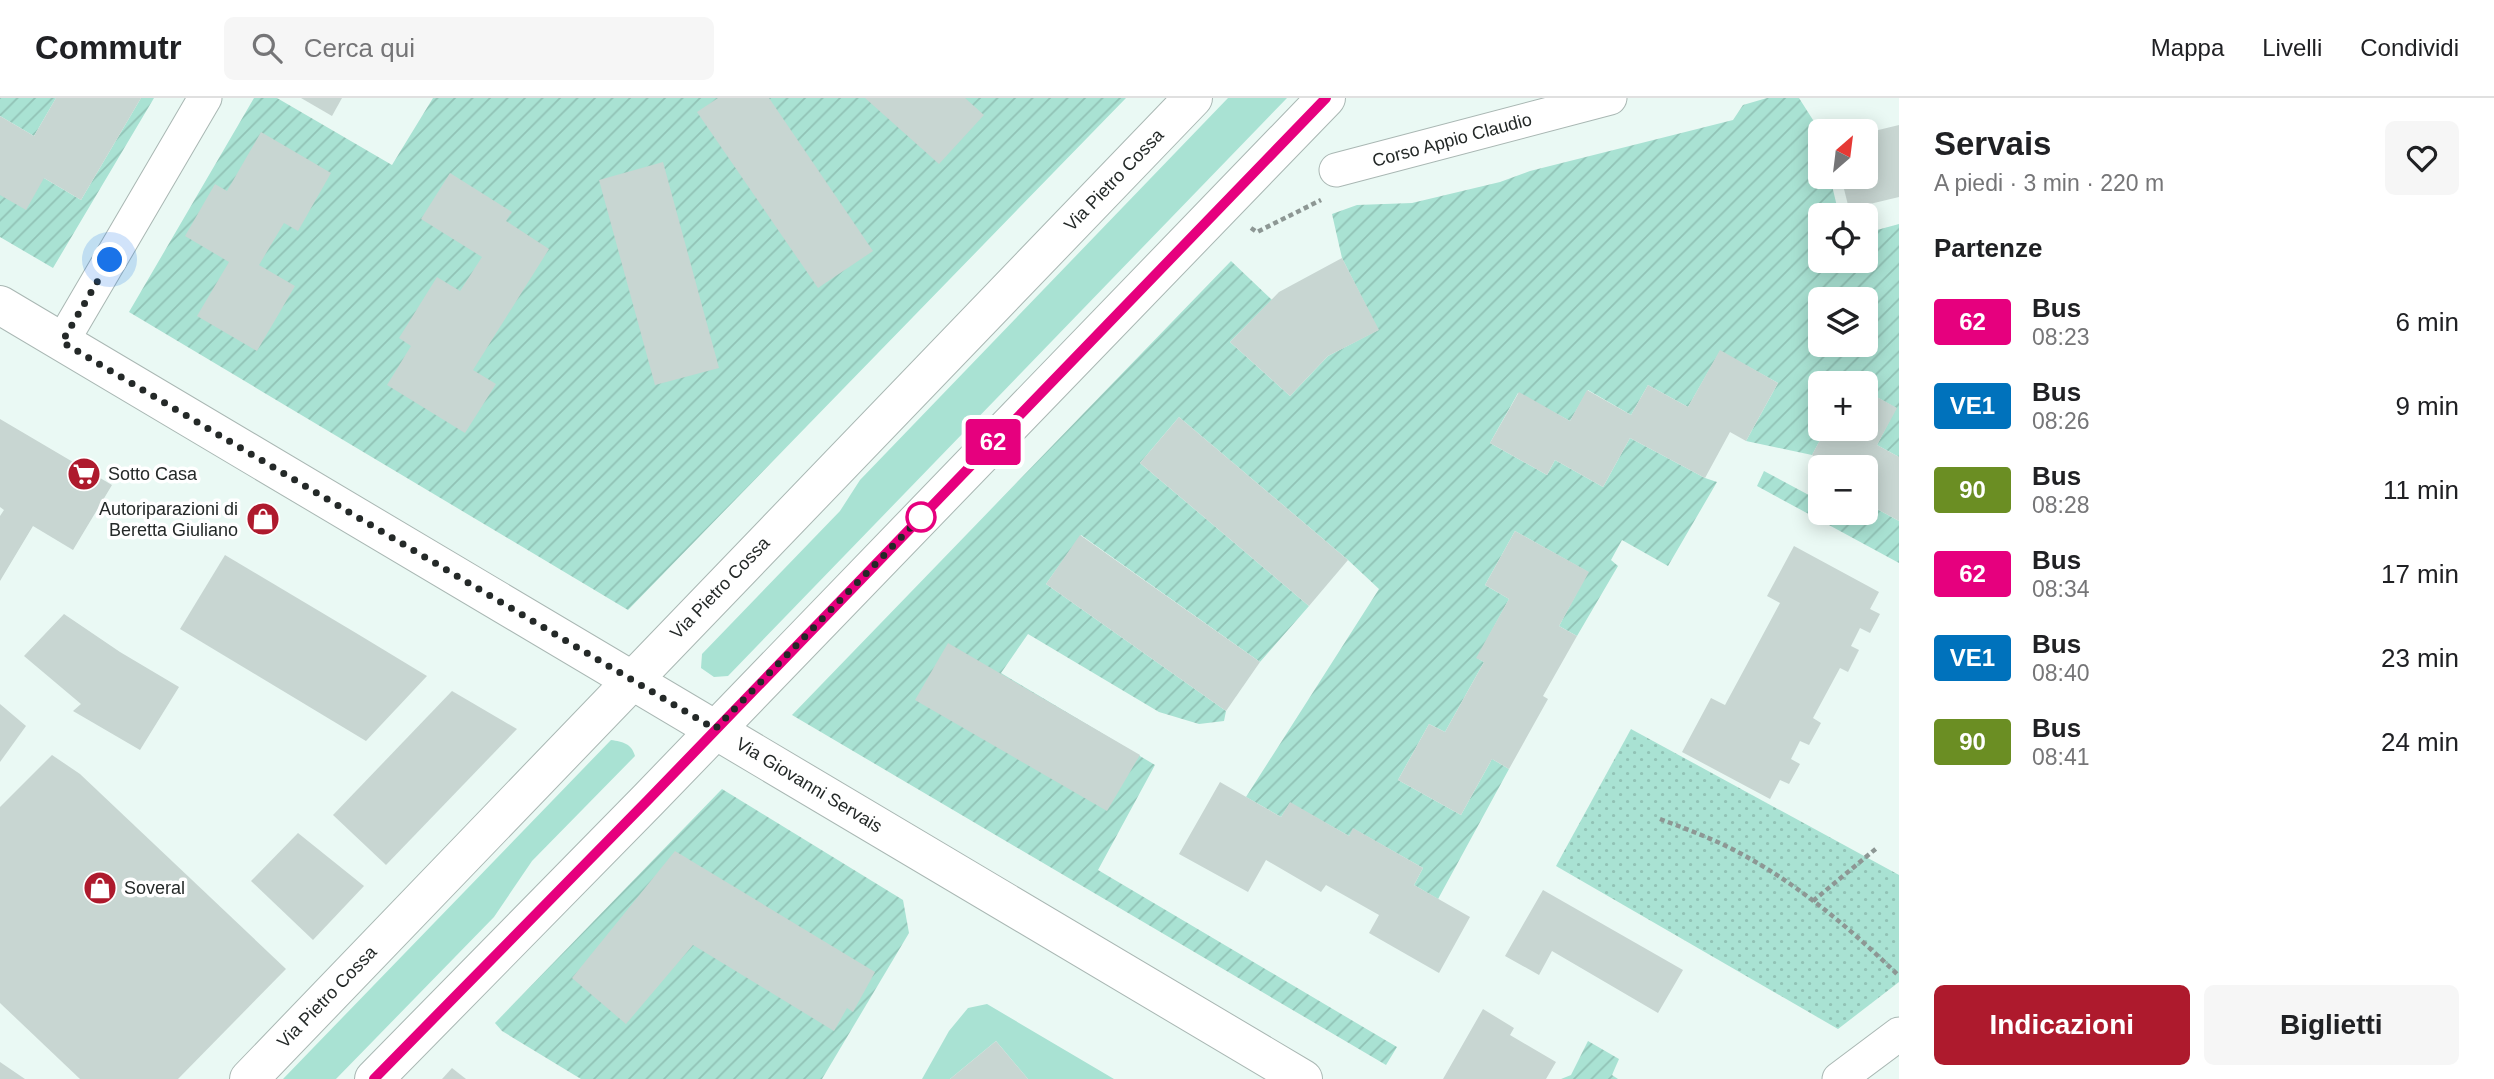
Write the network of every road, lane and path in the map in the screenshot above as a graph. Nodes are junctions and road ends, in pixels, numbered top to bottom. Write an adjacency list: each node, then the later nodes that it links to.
1 (205, 98): 8 (street)
2 (1193, 98): 9 (main road, Via Pietro Cossa)
3 (1326, 98): 6 (main road)
4 (1610, 98): 5 (street, Corso Appio Claudio)
5 (1336, 170): 6 (path)
6 (1224, 204): 10 (main road)
7 (0, 305): 8 (main road, Via Giovanni Servais)
8 (62, 342): 9 (main road, Via Giovanni Servais)
9 (632, 680): 10 (main road, Via Giovanni Servais); 16 (main road, Via Pietro Cossa)
10 (715, 729): 17 (main road); 18 (main road, Via Giovanni Servais)
11 (1660, 819): 13 (path)
12 (1878, 847): 13 (path)
13 (1813, 901): 14 (path)
14 (1899, 976)
15 (1899, 1034): 19 (street)
16 (248, 1079)
17 (374, 1079)
18 (1303, 1079)
19 (1839, 1079)

